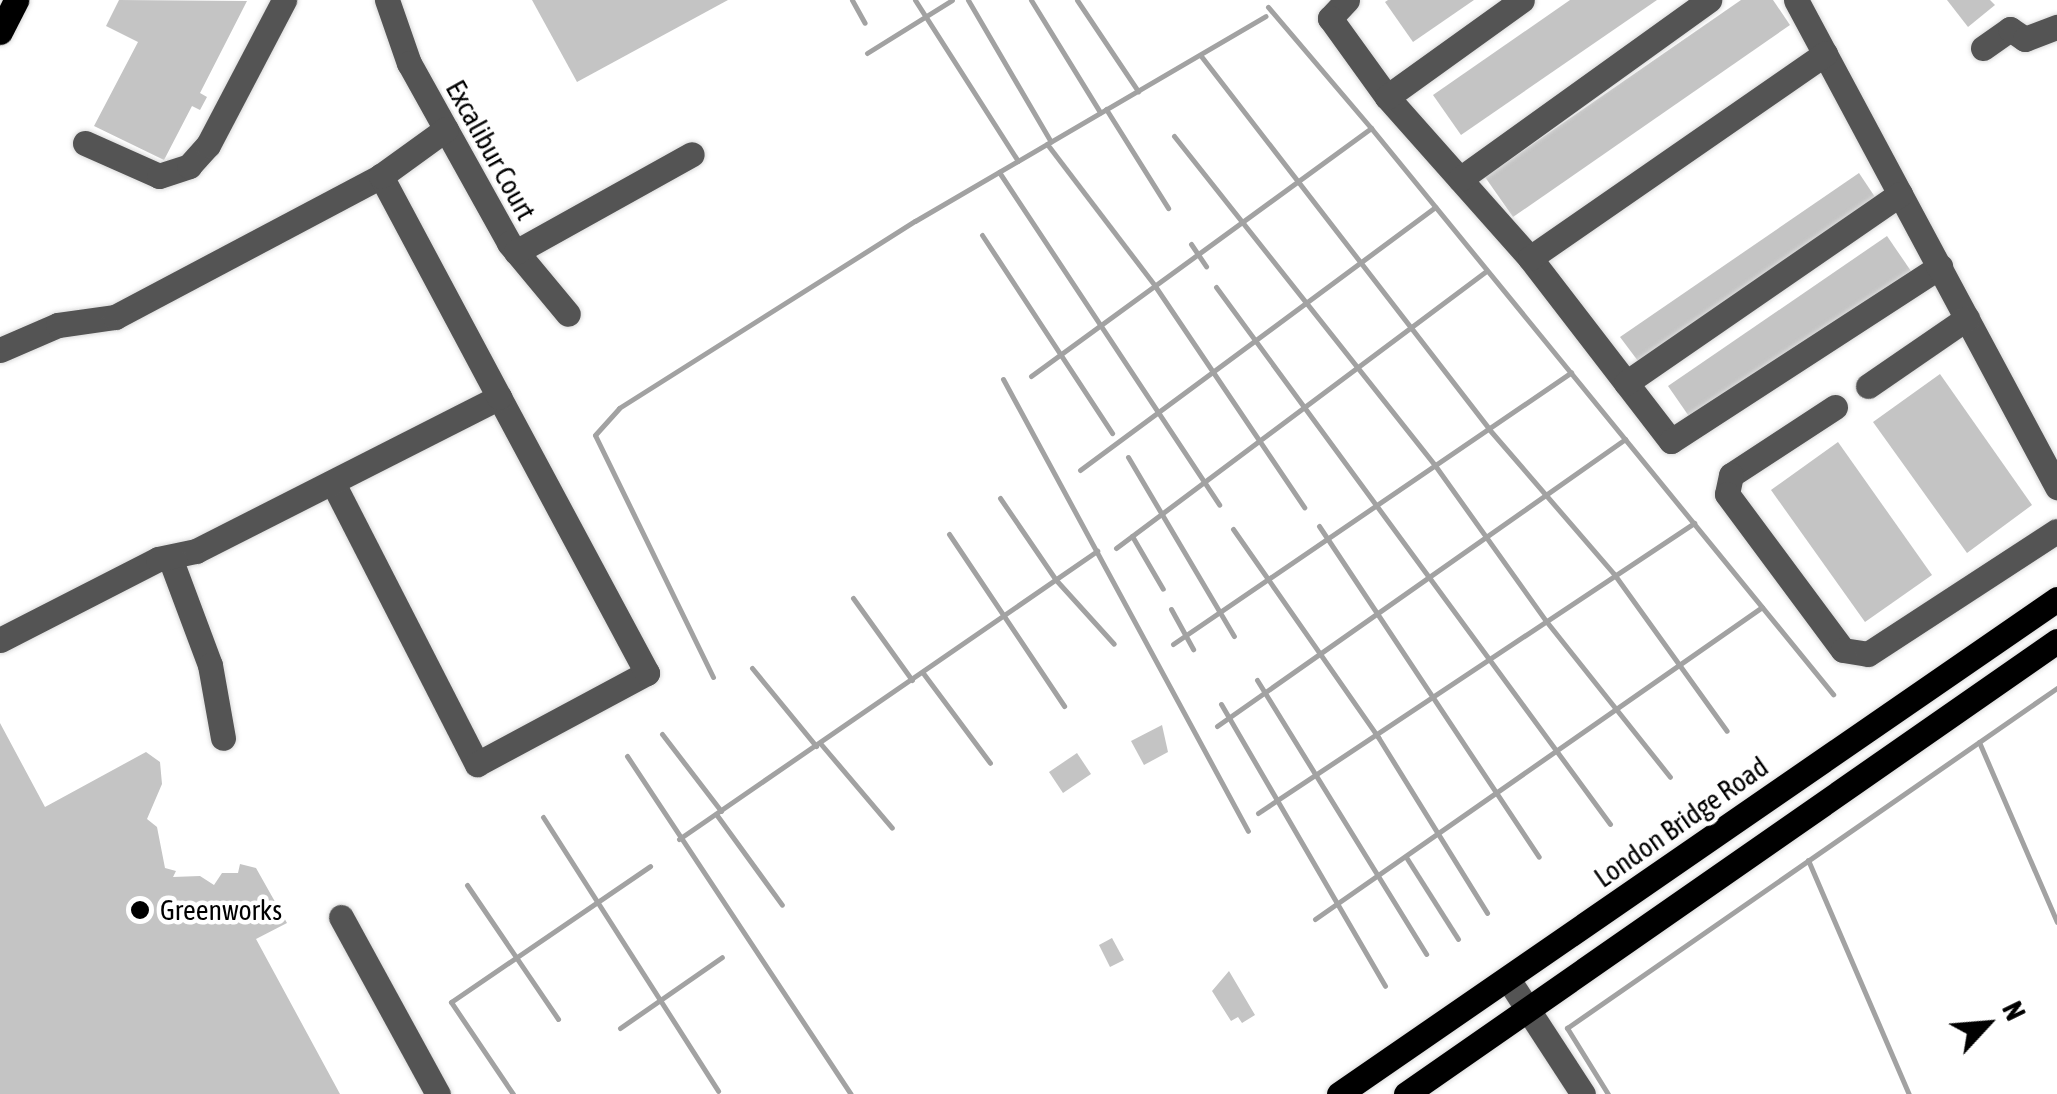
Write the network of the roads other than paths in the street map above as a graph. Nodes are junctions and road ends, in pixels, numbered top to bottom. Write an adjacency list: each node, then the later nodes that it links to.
1 (16, 0): 9 (main road)
2 (284, 0): 14 (street)
3 (386, 0): 13 (street, Excalibur Court)
4 (1348, 0): 12 (street)
5 (1522, 0): 12 (street)
6 (1709, 0): 17 (street)
7 (1796, 0): 11 (street)
8 (2057, 27): 10 (street)
9 (0, 32)
10 (1983, 48)
11 (1825, 54): 18 (street); 20 (street)
12 (1387, 97): 17 (street)
13 (446, 129): 16 (street); 19 (street, Excalibur Court)
14 (85, 143)
15 (692, 154): 19 (street)
16 (381, 176): 24 (street); 27 (street)
17 (1460, 179): 20 (street)
18 (1900, 194): 21 (street); 25 (street)
19 (516, 252): 22 (street, Excalibur Court)
20 (1530, 258): 25 (street)
21 (1940, 266): 23 (street); 25 (street)
22 (568, 314)
23 (1968, 318): 26 (street); 30 (street)
24 (0, 350)
25 (1626, 383)
26 (1868, 386)
27 (499, 397): 29 (street); 29 (street)
28 (1835, 407): 31 (street)
29 (333, 483): 32 (street)
30 (2057, 487)
31 (2057, 531)
32 (170, 558): 34 (street); 36 (street)
33 (2057, 599): 38 (main road, London Bridge Road)
34 (0, 640)
35 (2057, 641): 39 (main road)
36 (224, 738)
37 (341, 917): 40 (street)
38 (1508, 979): 39 (street); 41 (main road, London Bridge Road)
39 (1529, 1010): 42 (main road); 43 (street)
40 (438, 1094)
41 (1339, 1094)
42 (1406, 1094)
43 (1584, 1094)

